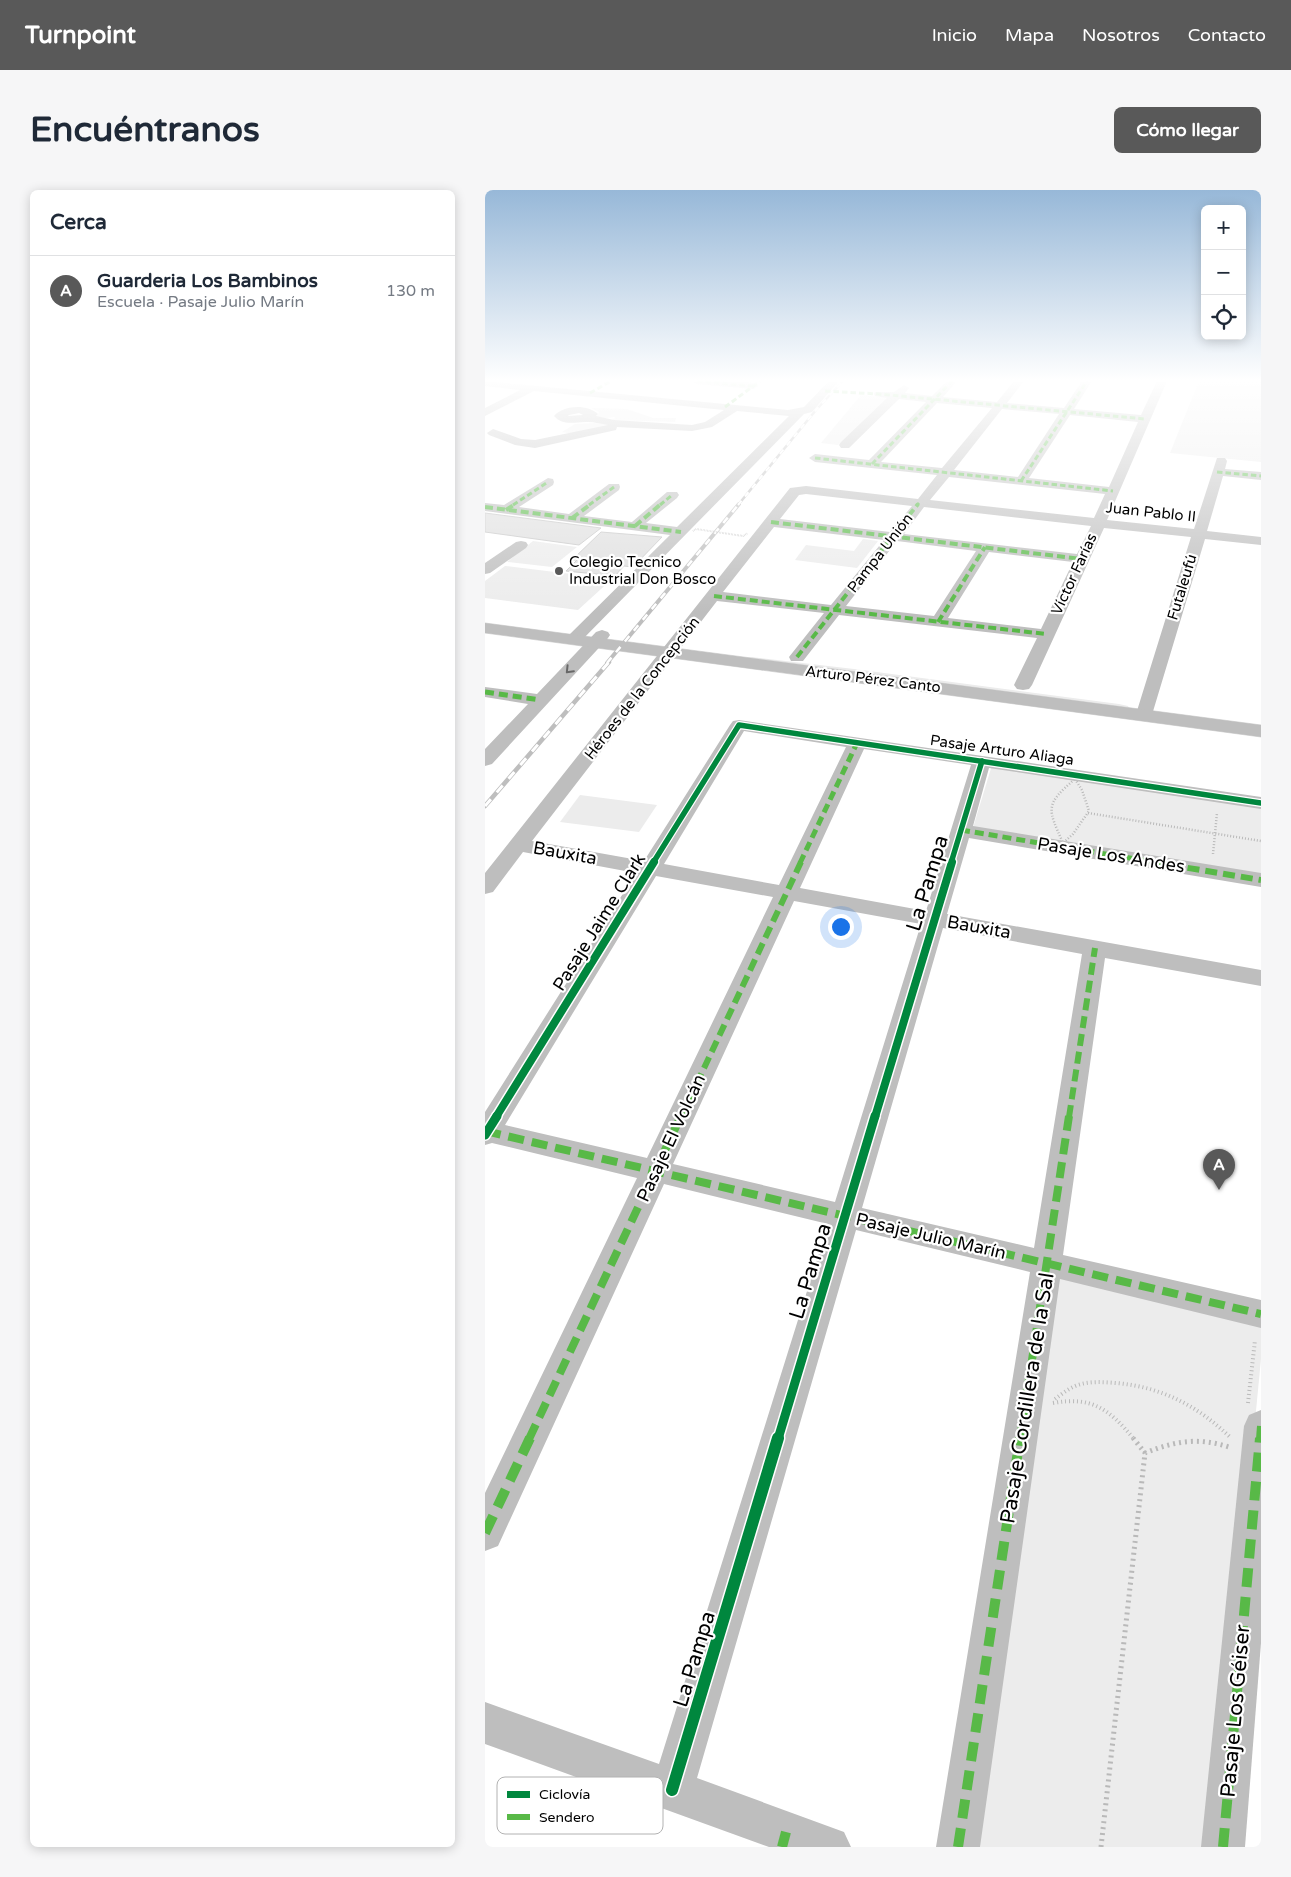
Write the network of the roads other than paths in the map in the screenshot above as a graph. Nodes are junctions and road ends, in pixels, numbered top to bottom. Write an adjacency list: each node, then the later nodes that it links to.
1 (756, 458): 23 (street)
2 (818, 458): 7 (street)
3 (877, 458): 7 (street)
4 (955, 458): 8 (street, Pampa Unión)
5 (1035, 458): 10 (street)
6 (1128, 458): 14 (street, Víctor Farías)
7 (872, 464): 8 (street)
8 (944, 472): 10 (street); 16 (street, Pampa Unión)
9 (1261, 476): 24 (street, Futaleufú)
10 (1021, 480): 14 (street)
11 (548, 482): 18 (street)
12 (614, 487): 19 (street)
13 (799, 490): 16 (street, Juan Pablo II); 20 (street, Héroes de la Concepción)
14 (1113, 491): 21 (street, Víctor Farías)
15 (672, 495): 22 (street)
16 (919, 503): 21 (street, Juan Pablo II); 25 (street, Pampa Unión)
17 (485, 507): 18 (street)
18 (506, 510): 19 (street)
19 (571, 518): 22 (street)
20 (771, 522): 25 (street); 31 (street, Héroes de la Concepción)
21 (1099, 523): 24 (street, Juan Pablo II); 29 (street, Víctor Farías)
22 (635, 526): 23 (street)
23 (687, 531): 37 (street)
24 (1199, 534): 26 (street, Juan Pablo II); 43 (street, Futaleufú)
25 (893, 537): 28 (street); 32 (street, Pampa Unión)
26 (1261, 540)
27 (521, 545): 30 (street)
28 (985, 548): 29 (street); 34 (street)
29 (1082, 559): 36 (street, Víctor Farías)
30 (485, 570)
31 (714, 596): 32 (street); 38 (street, Héroes de la Concepción)
32 (835, 610): 34 (street); 39 (street, Pampa Unión)
33 (485, 619): 37 (main road, Arturo Pérez Canto)
34 (937, 622): 36 (street)
35 (485, 628): 37 (main road, Arturo Pérez Canto)
36 (1045, 634): 40 (street, Víctor Farías)
37 (587, 638): 38 (main road, Arturo Pérez Canto); 42 (street, one-way to 42)
38 (673, 647): 39 (main road, Arturo Pérez Canto); 43 (main road, Arturo Pérez Canto); 52 (street, Héroes de la Concepción)
39 (797, 656): 40 (main road, Arturo Pérez Canto)
40 (1023, 685): 43 (main road, Arturo Pérez Canto)
41 (485, 692): 42 (street)
42 (540, 700): 48 (street)
43 (1146, 708): 44 (main road, Arturo Pérez Canto); 46 (main road, Arturo Pérez Canto)
44 (1261, 717)
45 (739, 725): 47 (street, Pasaje Arturo Aliaga); 53 (street, Pasaje Jaime Clark)
46 (1261, 730)
47 (857, 742): 49 (street, Pasaje Arturo Aliaga); 56 (street, Pasaje El Volcán)
48 (485, 760)
49 (982, 761): 50 (street, Pasaje Arturo Aliaga); 51 (street, La Pampa)
50 (1261, 803)
51 (961, 830): 54 (street, Pasaje Los Andes); 57 (street, La Pampa)
52 (519, 845): 53 (street, Bauxita); 55 (street, Héroes de la Concepción)
53 (651, 868): 56 (street, Bauxita); 60 (street, Pasaje Jaime Clark)
54 (1261, 880)
55 (485, 887)
56 (787, 893): 57 (street, Bauxita); 61 (street, Pasaje El Volcán)
57 (935, 919): 58 (street, Bauxita); 62 (street, La Pampa)
58 (1095, 948): 59 (street, Bauxita); 63 (street, Pasaje Cordillera de la Sal)
59 (1261, 978)
60 (486, 1132): 61 (street, Pasaje Julio Marín)
61 (655, 1171): 62 (street, Pasaje Julio Marín); 66 (street, Pasaje El Volcán)
62 (845, 1216): 63 (street, Pasaje Julio Marín); 70 (street, La Pampa)
63 (1047, 1263): 64 (street, Pasaje Julio Marín); 73 (street, Pasaje Cordillera de la Sal)
64 (1258, 1322)
65 (1245, 1431): 74 (street, Pasaje Los Géiser)
66 (485, 1533)
67 (485, 1723): 68 (street)
68 (636, 1777)
69 (663, 1787): 70 (street)
70 (672, 1790): 71 (street)
71 (784, 1839): 72 (street)
72 (829, 1847)
73 (958, 1847)
74 (1223, 1847)

